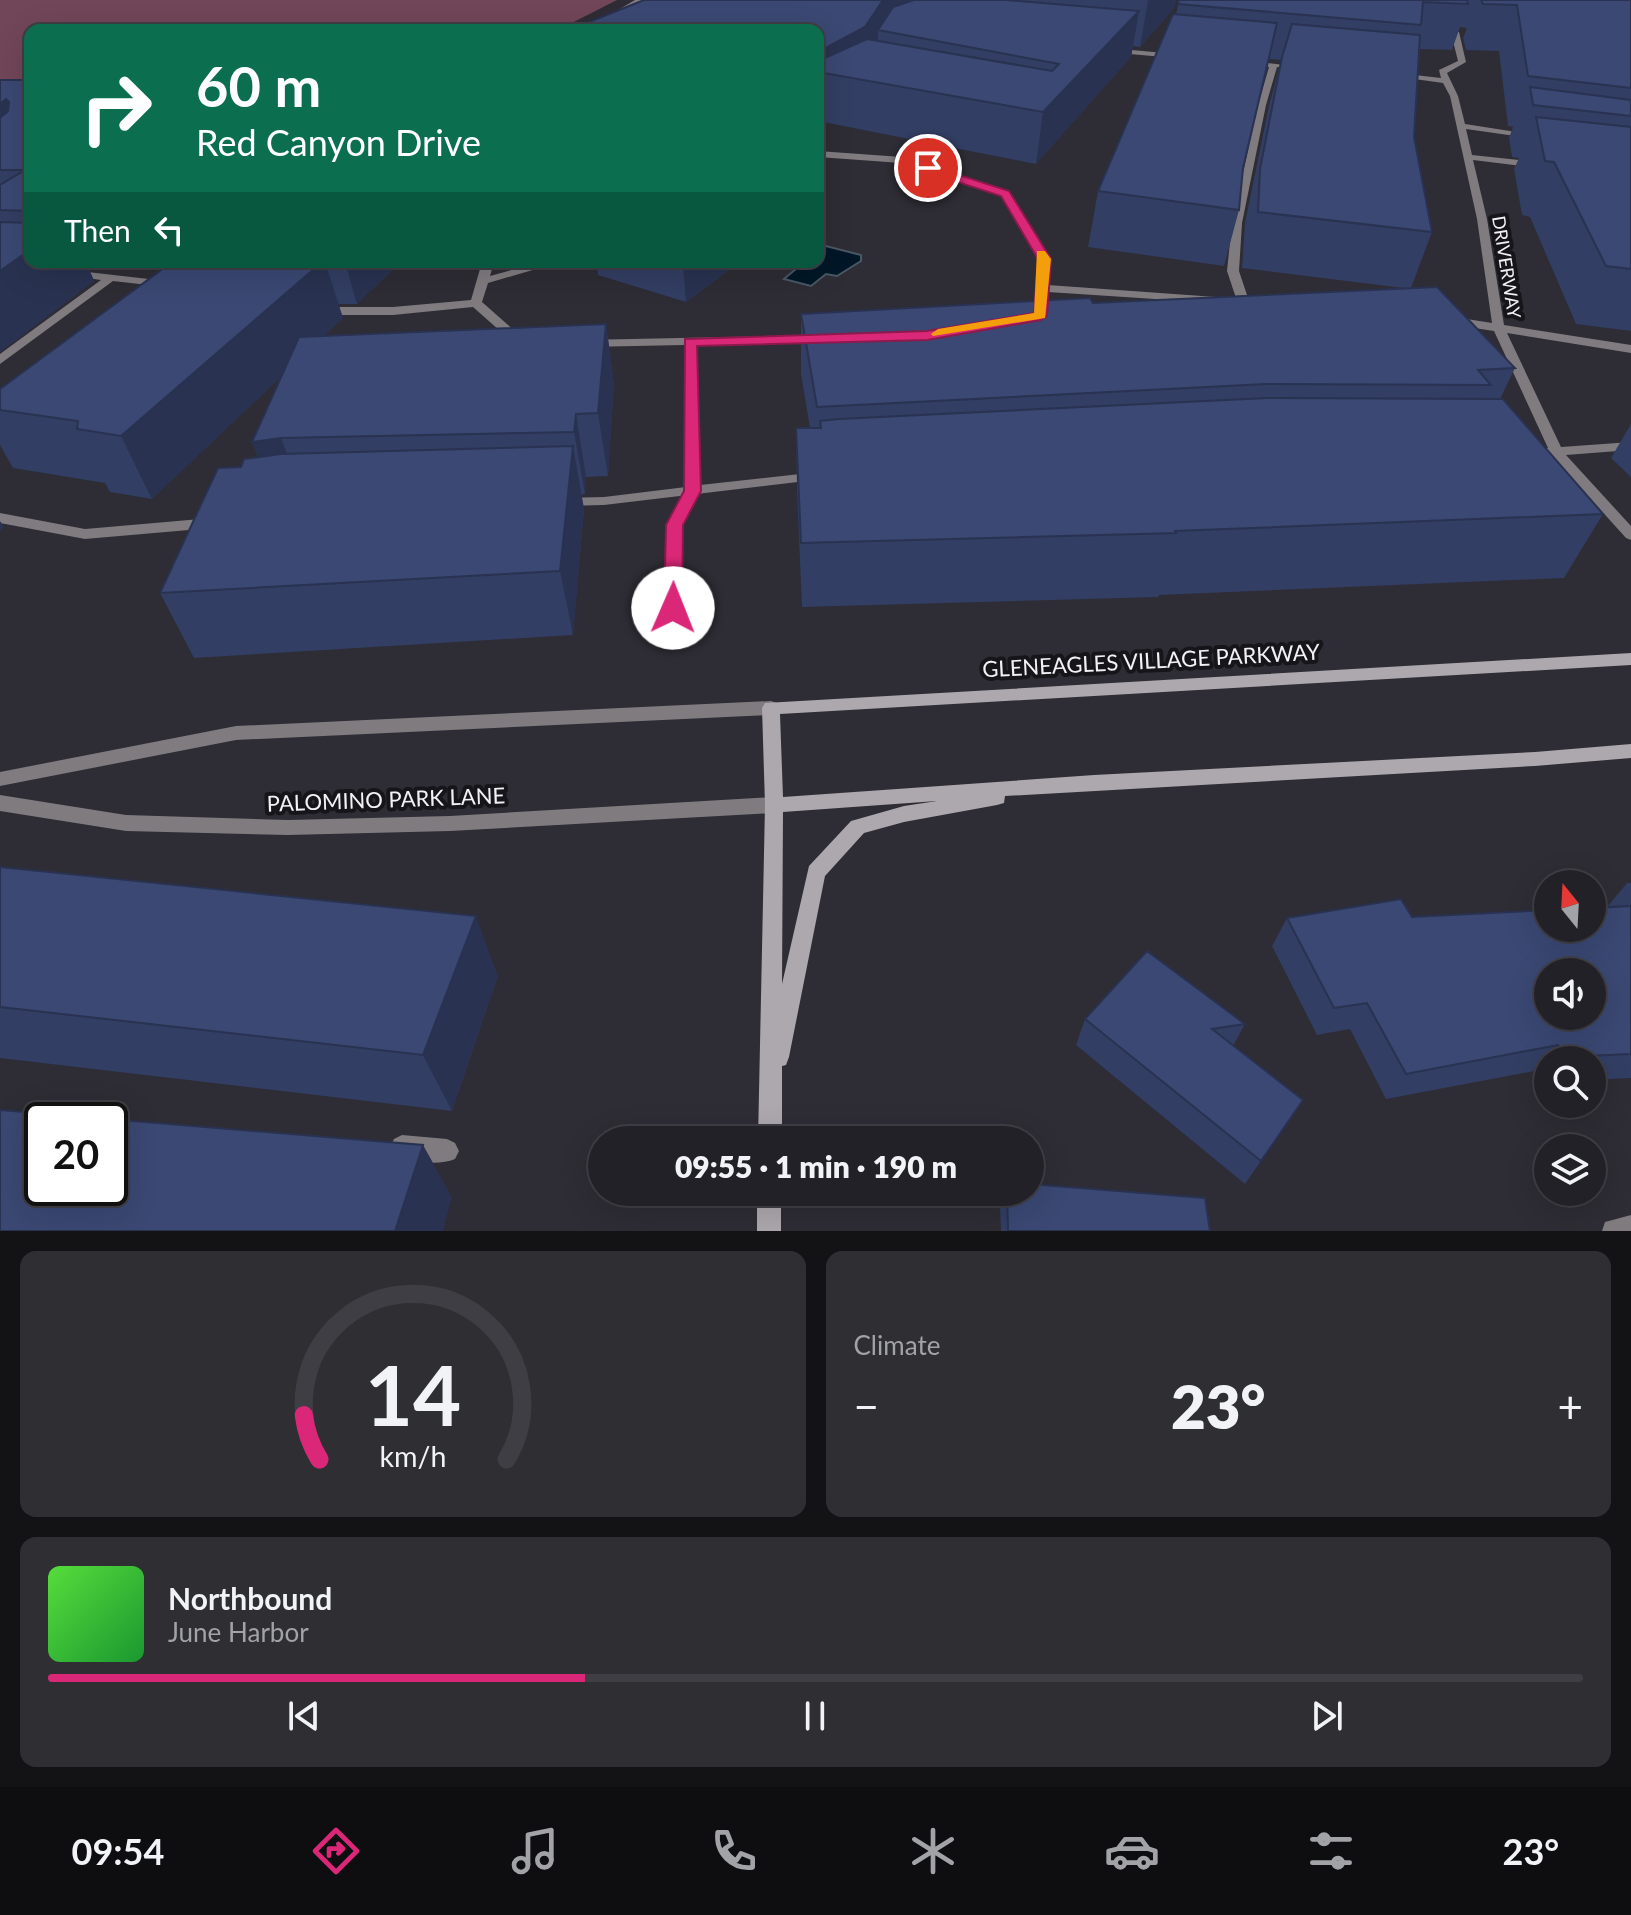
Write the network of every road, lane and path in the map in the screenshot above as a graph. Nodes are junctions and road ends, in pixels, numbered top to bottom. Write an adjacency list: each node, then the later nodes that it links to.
1 (640, 0): 3 (street)
2 (1432, 22): 10 (street)
3 (598, 24)
4 (1093, 49): 5 (street)
5 (1183, 57)
6 (1228, 61): 7 (street)
7 (1274, 65): 8 (street); 23 (street)
8 (1305, 67)
9 (1384, 75): 10 (street)
10 (1446, 81): 11 (street, DRIVERWAY)
11 (1461, 126): 12 (street); 14 (street, DRIVERWAY)
12 (1535, 136)
13 (824, 154): 22 (street)
14 (1468, 157): 15 (street); 29 (street, DRIVERWAY)
15 (1545, 166)
16 (486, 268): 20 (street)
17 (531, 268): 20 (street)
18 (56, 273): 19 (street)
19 (113, 276): 21 (street); 35 (street)
20 (482, 281): 25 (street)
21 (173, 285)
22 (1042, 288): 23 (street); 27 (street)
23 (1243, 301): 24 (street)
24 (1259, 302)
25 (476, 303): 26 (street); 32 (street)
26 (299, 308)
27 (1026, 318)
28 (1442, 319): 29 (street)
29 (1499, 329): 34 (street); 38 (street, DRIVERWAY)
30 (838, 339): 31 (street)
31 (690, 342): 33 (street); 40 (street)
32 (537, 343)
33 (568, 343)
34 (1631, 349)
35 (0, 360)
36 (1631, 446): 38 (street)
37 (1511, 454): 38 (street)
38 (1557, 454): 44 (street, DRIVERWAY)
39 (838, 474): 40 (street)
40 (693, 491): 41 (street); 45 (street)
41 (541, 503)
42 (0, 518): 43 (street)
43 (231, 520)
44 (1631, 535)
45 (673, 608)
46 (1631, 659): 47 (street, GLENEAGLES VILLAGE PARKWAY)
47 (771, 708): 49 (street); 52 (street)
48 (1631, 751): 50 (street)
49 (0, 779)
50 (1094, 782): 52 (street); 53 (street)
51 (0, 803): 52 (street, PALOMINO PARK LANE)
52 (774, 805): 53 (street)
53 (770, 1093): 54 (street)
54 (770, 1126)
55 (386, 1145): 56 (street)
56 (447, 1151)
57 (769, 1206): 59 (street)
58 (1631, 1227): 60 (street)
59 (769, 1231)
60 (1614, 1231)

